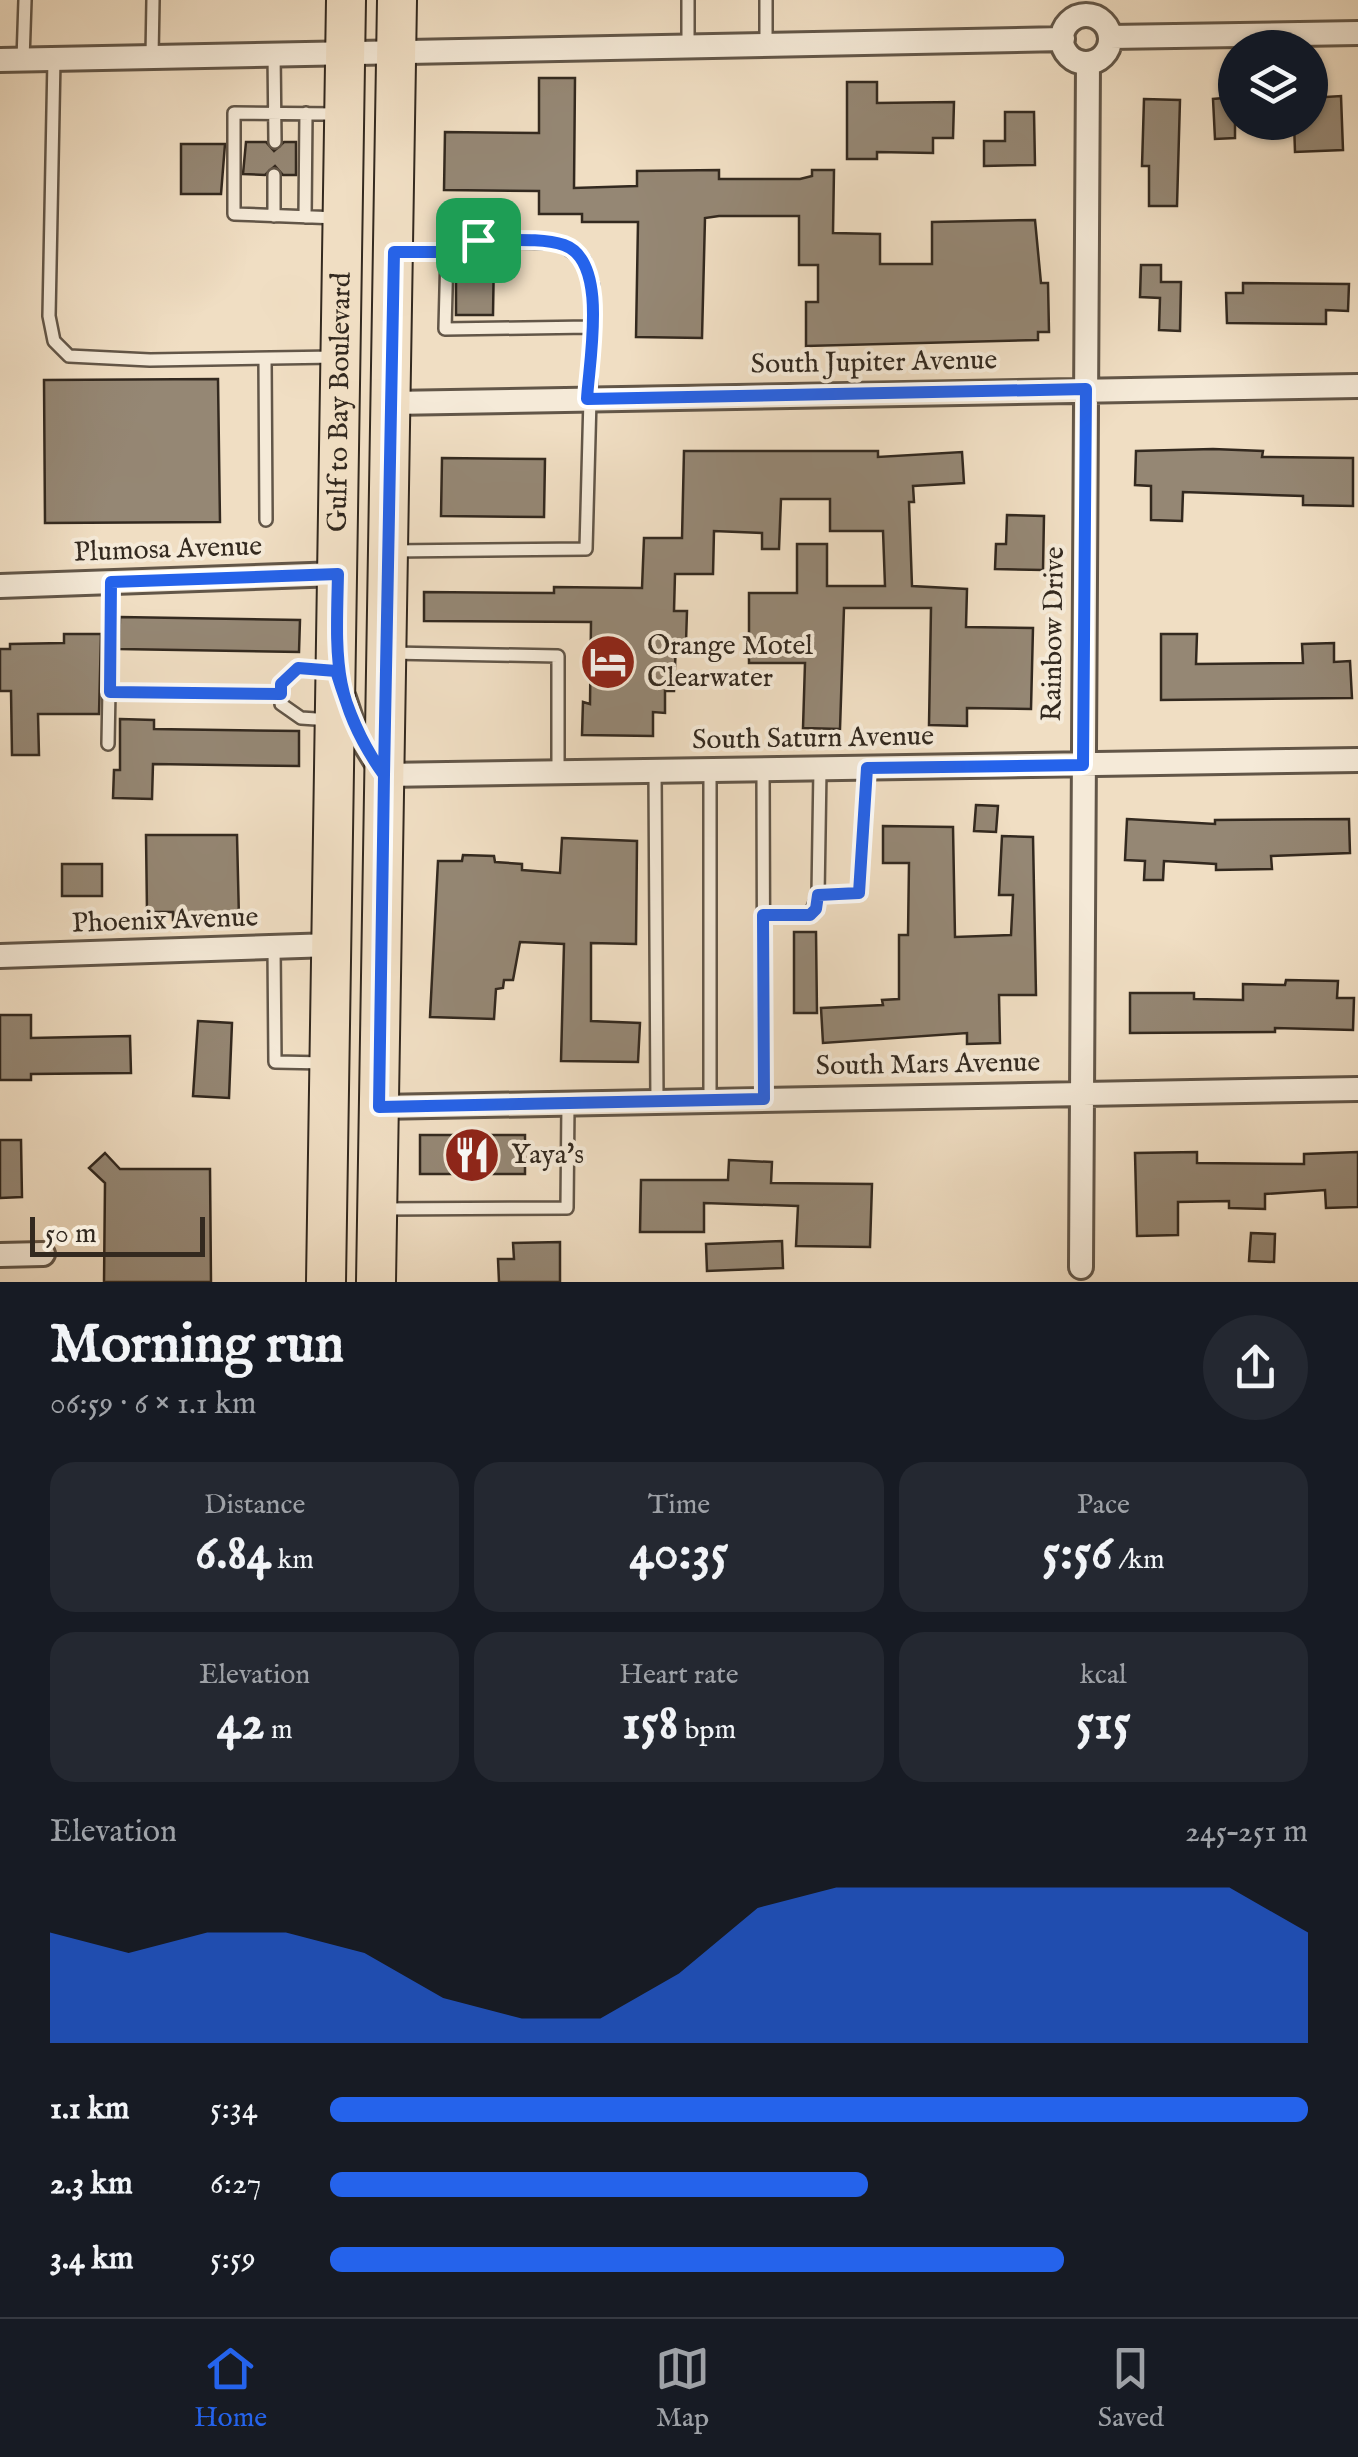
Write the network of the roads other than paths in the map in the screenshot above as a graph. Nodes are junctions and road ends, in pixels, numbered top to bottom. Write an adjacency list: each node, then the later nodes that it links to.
1 (24, 0): 18 (lane)
2 (152, 0): 16 (lane)
3 (346, 0): 14 (main road, Gulf to Bay Boulevard)
4 (397, 0): 13 (main road, Gulf to Bay Boulevard)
5 (688, 0): 12 (lane)
6 (766, 0): 11 (lane)
7 (1090, 8): 9 (street); 10 (street)
8 (1358, 33): 9 (street)
9 (1110, 37): 19 (street)
10 (1063, 39): 11 (street); 19 (street)
11 (766, 45): 12 (street)
12 (688, 46): 13 (street)
13 (396, 50): 14 (street); 27 (main road, Gulf to Bay Boulevard)
14 (345, 51): 15 (street); 22 (main road, Gulf to Bay Boulevard)
15 (274, 52): 16 (street); 20 (lane)
16 (152, 56): 17 (street)
17 (54, 59): 18 (street); 31 (lane)
18 (12, 60)
19 (1088, 63): 33 (street, Rainbow Drive)
20 (274, 113): 21 (lane); 23 (lane); 25 (lane)
21 (306, 114): 22 (lane); 26 (lane)
22 (344, 114): 26 (main road, Gulf to Bay Boulevard)
23 (275, 142)
24 (274, 175): 25 (lane)
25 (274, 216): 26 (lane)
26 (324, 218): 30 (main road, Gulf to Bay Boulevard)
27 (394, 252): 28 (lane); 35 (main road, Gulf to Bay Boulevard)
28 (446, 252): 29 (lane); 29 (lane)
29 (590, 328): 34 (lane)
30 (341, 357): 31 (lane); 38 (main road, Gulf to Bay Boulevard)
31 (266, 360): 36 (lane)
32 (1358, 386): 33 (street, South Jupiter Avenue)
33 (1086, 389): 34 (street, South Jupiter Avenue); 48 (street, Rainbow Drive)
34 (587, 399): 35 (street, South Jupiter Avenue); 37 (lane)
35 (391, 403): 37 (main road, Gulf to Bay Boulevard)
36 (266, 520)
37 (388, 551): 41 (main road, Gulf to Bay Boulevard)
38 (338, 574): 39 (street, Plumosa Avenue); 42 (main road, Gulf to Bay Boulevard)
39 (111, 582): 40 (street, Plumosa Avenue); 43 (lane)
40 (0, 586)
41 (386, 653): 54 (lane); 55 (main road, Gulf to Bay Boulevard)
42 (336, 671): 44 (lane); 45 (main road, Gulf to Bay Boulevard); 55 (street)
43 (110, 692): 44 (lane); 46 (lane)
44 (281, 694): 45 (lane)
45 (336, 720): 58 (main road, Gulf to Bay Boulevard)
46 (108, 744)
47 (1358, 760): 48 (street, South Saturn Avenue)
48 (1083, 765): 49 (street, South Saturn Avenue); 63 (street, Rainbow Drive)
49 (867, 768): 50 (street, South Saturn Avenue); 56 (lane)
50 (820, 769): 51 (street, South Saturn Avenue); 56 (lane)
51 (763, 770): 52 (street, South Saturn Avenue); 57 (lane)
52 (710, 771): 53 (street, South Saturn Avenue); 65 (lane)
53 (654, 772): 54 (street, South Saturn Avenue); 66 (lane)
54 (558, 774): 55 (street, South Saturn Avenue)
55 (384, 775): 68 (main road, Gulf to Bay Boulevard)
56 (818, 895): 57 (lane)
57 (763, 915): 64 (lane)
58 (332, 945): 59 (street, Phoenix Avenue); 61 (main road, Gulf to Bay Boulevard)
59 (274, 947): 60 (street, Phoenix Avenue); 61 (lane)
60 (0, 956)
61 (330, 1063): 73 (main road, Gulf to Bay Boulevard)
62 (1358, 1089): 63 (street, South Mars Avenue)
63 (1082, 1092): 64 (street, South Mars Avenue); 72 (street, Rainbow Drive)
64 (764, 1099): 65 (street, South Mars Avenue)
65 (710, 1100): 66 (street, South Mars Avenue)
66 (657, 1102): 67 (street, South Mars Avenue)
67 (568, 1104): 68 (street, South Mars Avenue); 69 (lane)
68 (379, 1107): 69 (main road, Gulf to Bay Boulevard)
69 (378, 1209): 74 (main road, Gulf to Bay Boulevard)
70 (43, 1254): 71 (street)
71 (0, 1255)
72 (1081, 1266)
73 (326, 1282)
74 (376, 1282)

